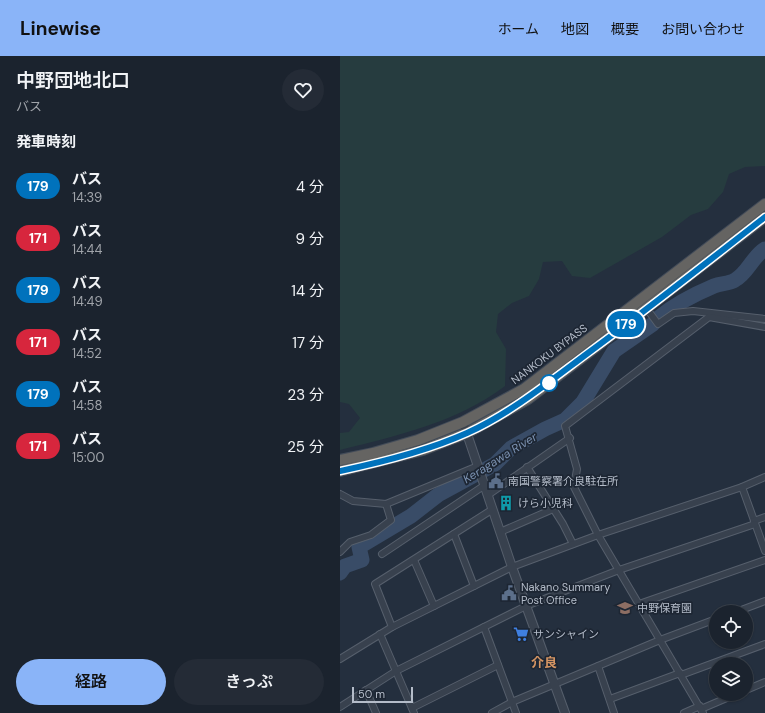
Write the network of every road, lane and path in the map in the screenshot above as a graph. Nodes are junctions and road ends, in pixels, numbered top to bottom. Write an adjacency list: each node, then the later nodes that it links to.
1 (765, 204): 6 (highway, NANKOKU BYPASS)
2 (765, 217): 3 (highway, NANKOKU BYPASS)
3 (647, 309): 4 (street); 7 (highway, NANKOKU BYPASS)
4 (765, 319)
5 (765, 327): 8 (street)
6 (463, 422): 7 (street); 9 (highway, NANKOKU BYPASS)
7 (467, 433): 10 (street); 12 (highway, NANKOKU BYPASS)
8 (570, 438): 11 (street); 25 (street)
9 (340, 460)
10 (478, 467): 14 (street); 18 (street)
11 (527, 468): 17 (street); 20 (street)
12 (340, 471)
13 (765, 477): 15 (street)
14 (483, 481): 17 (street); 29 (street)
15 (742, 487): 22 (street); 25 (street)
16 (340, 494): 18 (street)
17 (488, 495): 19 (street)
18 (386, 504): 28 (street)
19 (493, 509): 23 (street); 24 (street)
20 (554, 509): 23 (street); 26 (street)
21 (765, 517): 22 (street)
22 (755, 522): 27 (street); 33 (street)
23 (500, 532): 32 (street)
24 (454, 534): 30 (street); 34 (street)
25 (598, 535): 26 (street); 33 (street)
26 (573, 544): 32 (street)
27 (765, 551)
28 (340, 552)
29 (382, 554)
30 (414, 560): 37 (street); 42 (street)
31 (765, 560): 36 (street)
32 (512, 567): 34 (street); 38 (street)
33 (619, 570): 36 (street); 38 (street)
34 (474, 586): 37 (street)
35 (765, 601): 39 (street)
36 (639, 604): 44 (street)
37 (434, 606): 42 (street)
38 (526, 606): 41 (street); 52 (street)
39 (753, 606)
40 (709, 622): 44 (street)
41 (484, 626): 47 (street); 49 (street)
42 (392, 627): 43 (street)
43 (380, 634): 46 (street); 49 (street)
44 (660, 640): 48 (street); 50 (street)
45 (765, 644): 50 (street)
46 (340, 659)
47 (498, 665): 57 (street); 60 (street)
48 (598, 666): 52 (street); 55 (street)
49 (396, 671): 54 (street); 60 (street)
50 (680, 674): 55 (street); 59 (street)
51 (765, 682): 53 (street)
52 (554, 685): 57 (street); 64 (street)
53 (753, 687)
54 (366, 690): 58 (street); 61 (street)
55 (610, 699): 65 (street)
56 (720, 701): 59 (street)
57 (512, 702): 62 (street); 63 (street)
58 (340, 706)
59 (701, 709): 66 (street)
60 (413, 710)
61 (376, 713)
62 (492, 713)
63 (516, 713)
64 (565, 713)
65 (614, 713)
66 (684, 713)

